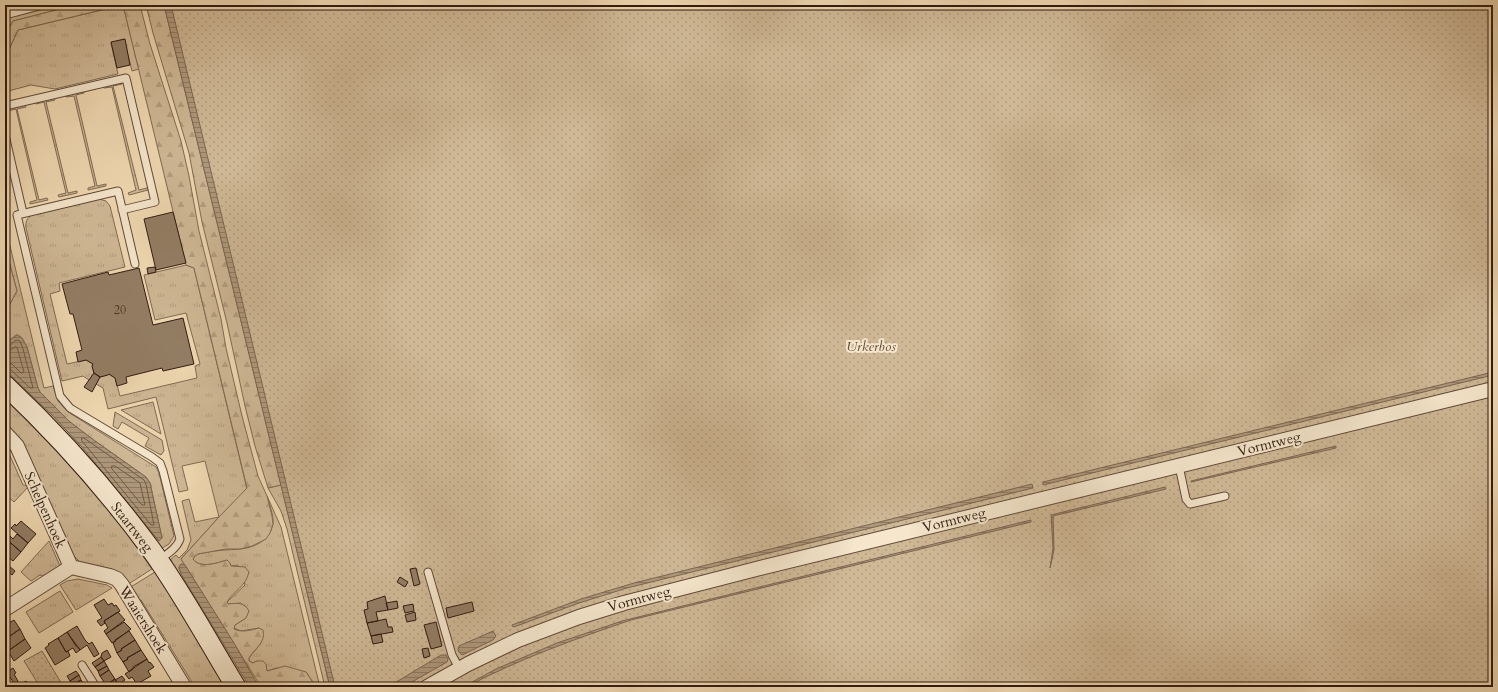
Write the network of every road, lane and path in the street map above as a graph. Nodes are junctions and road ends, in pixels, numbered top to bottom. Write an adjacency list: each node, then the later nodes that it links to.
1 (42, 5): 2 (lane)
2 (5, 15)
3 (5, 106): 5 (lane)
4 (5, 135): 6 (lane)
5 (122, 210): 6 (lane); 7 (lane)
6 (23, 213): 13 (lane)
7 (134, 264)
8 (5, 385): 13 (main road, Staartweg)
9 (1493, 390): 11 (street, Vormtweg)
10 (5, 433): 14 (street, Schelpenhoek)
11 (1179, 466): 12 (lane); 18 (street, Vormtweg)
12 (1225, 496)
13 (158, 560): 21 (main road, Staartweg)
14 (71, 567): 16 (street); 20 (street, Waaiershoek)
15 (428, 572): 18 (lane)
16 (5, 609)
17 (82, 665): 19 (lane)
18 (459, 668): 22 (street, Vormtweg)
19 (96, 687)
20 (184, 687)
21 (236, 687)
22 (427, 687)

